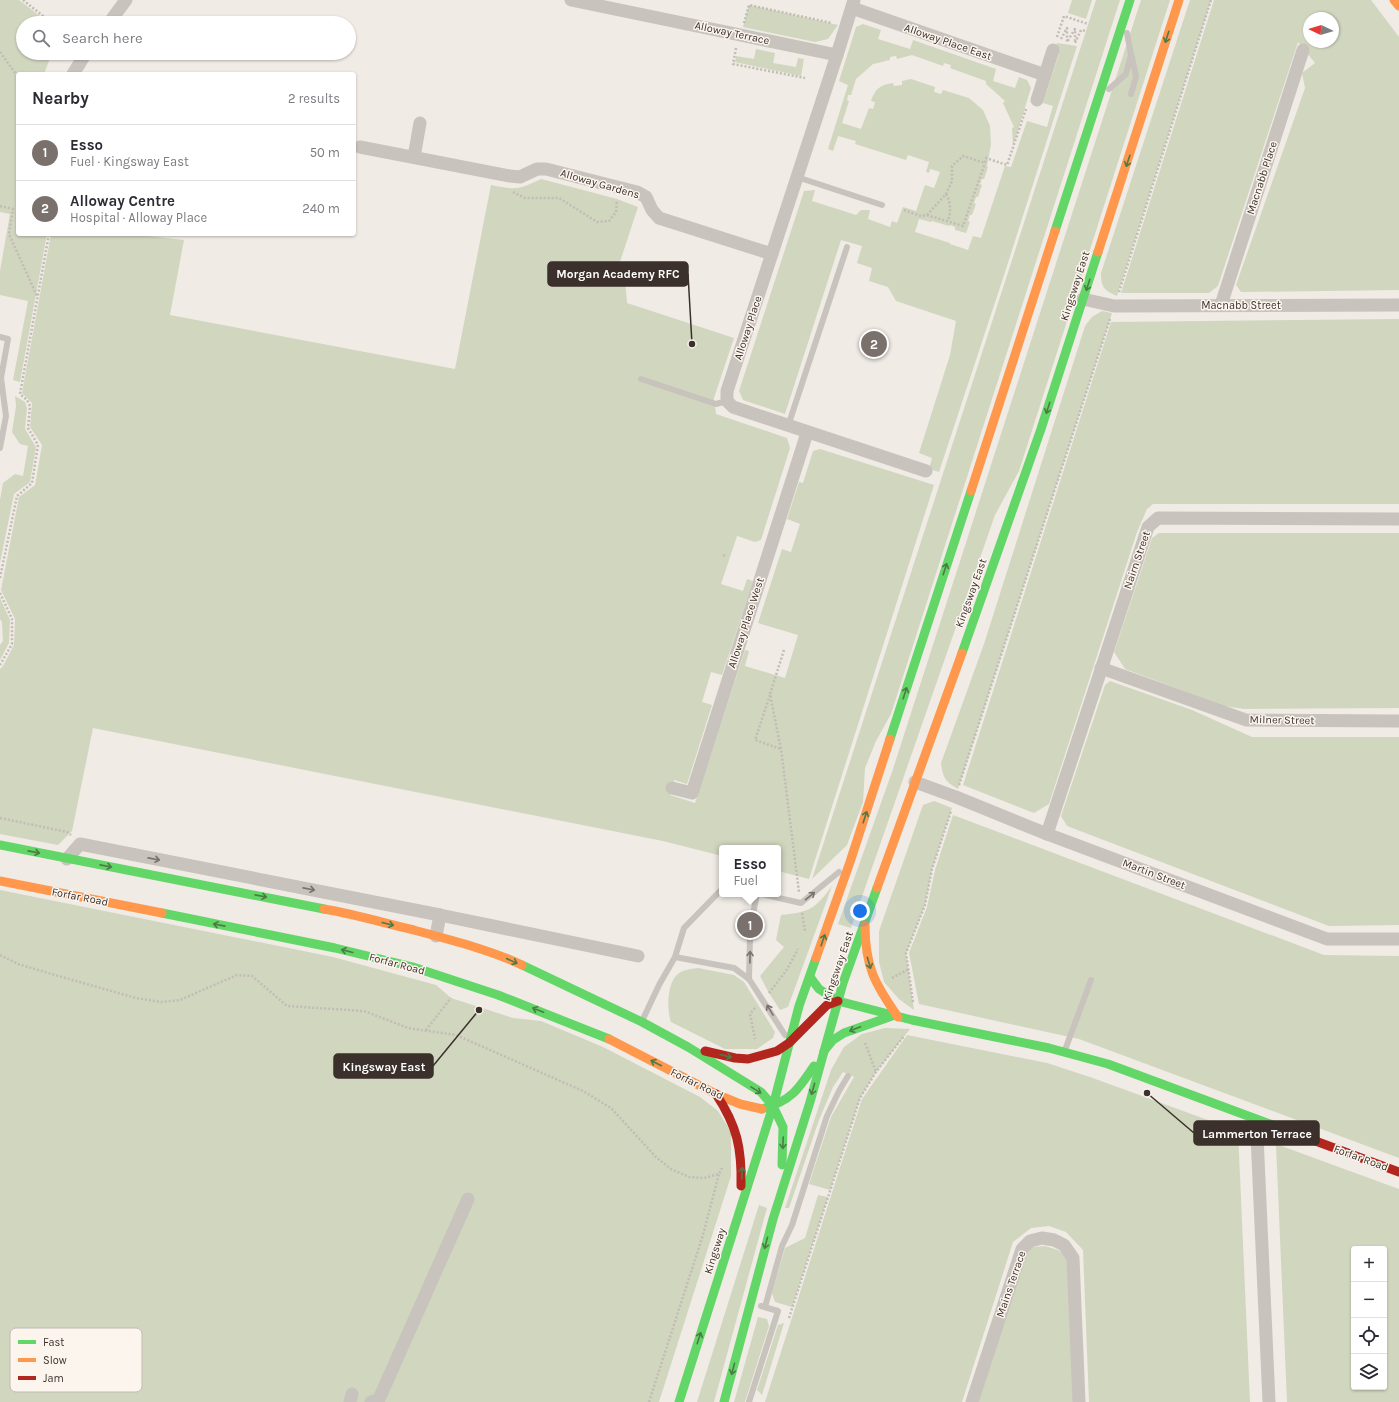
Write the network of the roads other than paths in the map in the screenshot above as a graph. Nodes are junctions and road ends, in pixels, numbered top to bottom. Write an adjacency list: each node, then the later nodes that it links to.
1 (126, 0): 8 (street)
2 (571, 0): 12 (street, Alloway Terrace)
3 (1130, 0): 9 (main road, Kingsway East)
4 (1179, 0): 27 (main road, Kingsway East, one-way to 27)
5 (1394, 0): 7 (main road)
6 (853, 4): 12 (street); 16 (street, Alloway Place East)
7 (1399, 6)
8 (114, 16)
9 (1125, 16): 13 (lane); 19 (main road, Kingsway East)
10 (1053, 50): 16 (street)
11 (1303, 50): 28 (street, Macnabb Place)
12 (837, 55): 23 (street, Alloway Place)
13 (1131, 55): 17 (lane); 19 (lane)
14 (82, 60): 15 (street)
15 (74, 72)
16 (1045, 75): 18 (street)
17 (1131, 94)
18 (1037, 100)
19 (1097, 100): 45 (main road, Kingsway East, one-way to 19)
20 (420, 123): 22 (street)
21 (360, 146): 22 (street, Alloway Gardens)
22 (414, 157): 26 (street, Alloway Gardens)
23 (797, 177): 24 (lane); 26 (street, Alloway Place)
24 (882, 205)
25 (847, 247): 33 (lane)
26 (772, 254): 32 (street, Alloway Place)
27 (1083, 299): 28 (street, Macnabb Street); 40 (main road, Kingsway East, one-way to 40)
28 (1221, 305): 29 (street, Macnabb Street)
29 (1399, 305)
30 (0, 337): 35 (lane)
31 (640, 379): 32 (lane)
32 (727, 401): 33 (street)
33 (788, 426): 34 (street)
34 (807, 433): 36 (street); 41 (street, Alloway Place West)
35 (0, 448)
36 (926, 471)
37 (1399, 518): 38 (street, Nairn Street)
38 (1101, 668): 39 (street, Milner Street); 42 (street, Nairn Street)
39 (1399, 721)
40 (915, 782): 42 (street, Martin Street); 52 (main road, Kingsway East)
41 (672, 788)
42 (1047, 834): 55 (street, Martin Street)
43 (0, 845): 44 (main road, one-way to 44)
44 (67, 858): 51 (street, one-way to 51); 53 (main road, one-way to 53)
45 (850, 862): 49 (lane, one-way to 45); 58 (main road, Kingsway East, one-way to 45)
46 (0, 881): 69 (main road, Forfar Road, one-way to 46)
47 (719, 892): 57 (lane)
48 (757, 897): 50 (lane)
49 (774, 897)
50 (754, 914)
51 (440, 915): 53 (street); 56 (street)
52 (865, 925): 61 (main road, Kingsway East); 62 (main road, one-way to 62)
53 (436, 936): 63 (main road, one-way to 63)
54 (750, 936): 59 (lane, one-way to 54)
55 (1399, 939)
56 (638, 956)
57 (675, 957): 59 (lane); 63 (lane)
58 (810, 976): 61 (main road); 64 (main road, Kingsway East)
59 (749, 979): 64 (lane, one-way to 59)
60 (1091, 980): 67 (lane)
61 (838, 1001): 62 (main road); 64 (main road); 66 (main road, Kingsway East)
62 (895, 1016): 66 (main road, one-way to 66); 67 (main road, Forfar Road)
63 (642, 1022): 65 (main road)
64 (789, 1043): 65 (main road, one-way to 64); 70 (main road, Kingsway East)
65 (688, 1046): 70 (main road, one-way to 70)
66 (824, 1051): 70 (main road, Forfar Road); 73 (main road, Kingsway East, one-way to 73)
67 (1064, 1052): 72 (main road, Forfar Road)
68 (848, 1076): 76 (lane)
69 (716, 1094): 70 (main road, Forfar Road); 75 (main road, one-way to 69)
70 (773, 1106): 73 (main road, one-way to 73); 75 (main road, Kingsway)
71 (1257, 1136): 85 (street)
72 (1399, 1172)
73 (781, 1192): 76 (main road)
74 (468, 1199): 79 (street)
75 (740, 1212): 80 (main road, Kingsway, one-way to 75)
76 (782, 1222): 77 (main road, one-way to 77); 78 (lane)
77 (750, 1303): 78 (lane); 81 (main road, one-way to 81)
78 (765, 1307): 82 (lane)
79 (370, 1402)
80 (679, 1402)
81 (724, 1402)
82 (749, 1402)
83 (972, 1402): 84 (street, Mains Terrace)
84 (1079, 1402)
85 (1269, 1402)

